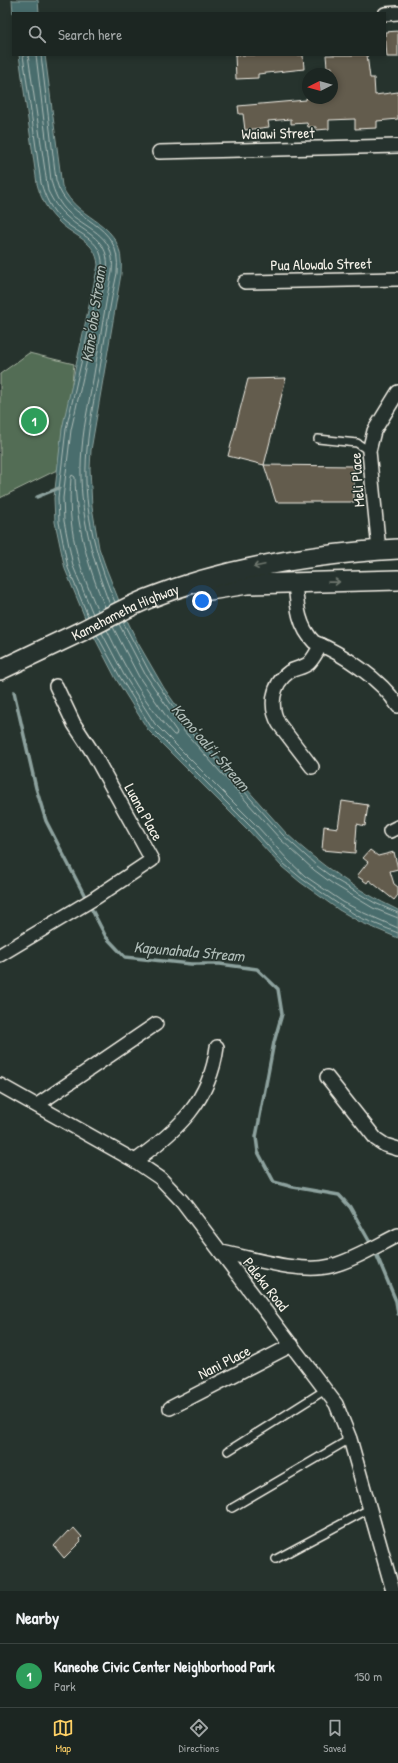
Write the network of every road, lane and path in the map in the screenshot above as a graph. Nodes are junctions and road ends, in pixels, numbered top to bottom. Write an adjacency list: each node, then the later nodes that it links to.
1 (398, 13): 2 (street)
2 (386, 14)
3 (398, 146): 4 (street, Waiawi Street)
4 (159, 152)
5 (398, 278): 6 (street, Pua Alowalo Street)
6 (245, 282)
7 (398, 392): 9 (street, Meli Place)
8 (318, 439): 9 (lane)
9 (369, 451): 11 (street, Meli Place)
10 (398, 549): 11 (main road, Kamehameha Highway)
11 (379, 550): 12 (main road, Kamehameha Highway)
12 (298, 559): 14 (main road); 15 (main road, Kamehameha Highway, one-way to 15)
13 (398, 580): 14 (main road, Kamehameha Highway, one-way to 13)
14 (295, 583): 15 (main road, Kamehameha Highway); 17 (street)
15 (132, 612): 16 (main road, Kamehameha Highway)
16 (85, 634): 18 (main road, Kamehameha Highway); 19 (main road, Kamehameha Highway)
17 (321, 645): 21 (street); 22 (street)
18 (0, 670)
19 (0, 684)
20 (56, 686): 23 (street, Luana Place)
21 (398, 706)
22 (312, 767)
23 (0, 955)
24 (156, 1024): 28 (street)
25 (217, 1047): 30 (street)
26 (327, 1077): 29 (street)
27 (0, 1085): 28 (street, Paleka Road)
28 (37, 1105): 30 (street, Paleka Road)
29 (398, 1149)
30 (135, 1160): 32 (street, Paleka Road)
31 (398, 1235): 32 (street)
32 (221, 1252): 33 (street, Paleka Road)
33 (292, 1345): 34 (street, Paleka Road); 35 (street, Nani Place)
34 (325, 1390): 36 (street, Paleka Road); 37 (lane)
35 (170, 1408)
36 (350, 1439): 38 (lane); 39 (street, Paleka Road)
37 (228, 1451)
38 (232, 1508)
39 (369, 1509): 40 (lane); 41 (street, Paleka Road)
40 (276, 1559)
41 (393, 1591)

